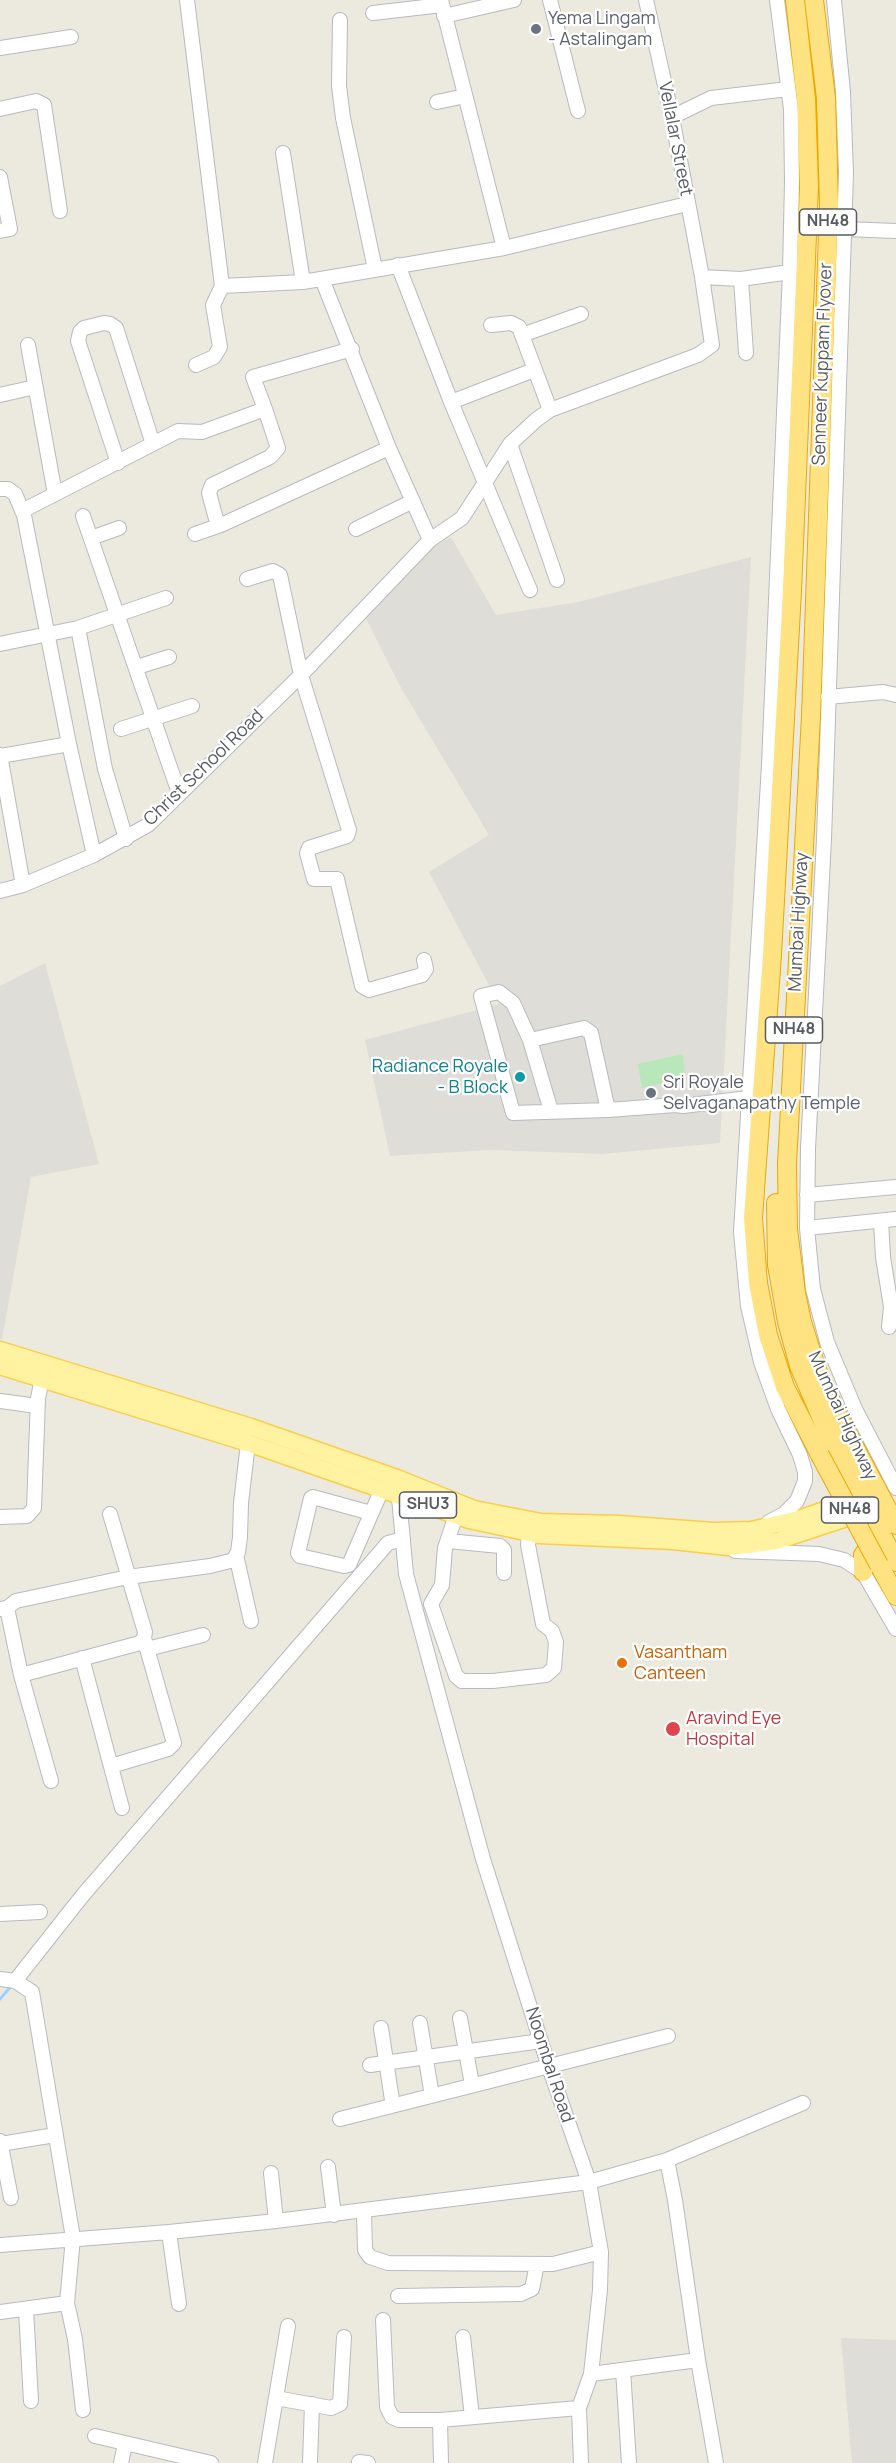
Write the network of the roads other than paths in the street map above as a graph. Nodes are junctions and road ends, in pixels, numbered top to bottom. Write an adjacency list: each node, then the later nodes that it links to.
1 (187, 0): 35 (street)
2 (514, 0): 9 (street)
3 (550, 0): 18 (street)
4 (646, 0): 19 (street, Vellalar Street)
5 (777, 0): 14 (street)
6 (795, 0): 85 (highway, Senneer Kuppam Flyover / NH48)
7 (814, 0): 58 (highway, Senneer Kuppam Flyover / NH48)
8 (834, 0): 24 (street)
9 (443, 7): 10 (street); 15 (street)
10 (373, 13)
11 (340, 20): 29 (street)
12 (71, 37): 13 (street)
13 (0, 48)
14 (788, 89): 19 (street); 30 (street)
15 (465, 96): 16 (street); 27 (street)
16 (437, 102)
17 (0, 109): 23 (street)
18 (578, 111)
19 (672, 117): 22 (street, Vellalar Street)
20 (283, 153): 34 (street)
21 (0, 177): 25 (street)
22 (687, 204): 27 (street); 31 (street, Vellalar Street)
23 (60, 211)
24 (844, 229): 26 (street); 58 (street)
25 (0, 231)
26 (896, 231)
27 (504, 248): 28 (street)
28 (398, 265): 29 (street); 46 (street)
29 (375, 269): 32 (street)
30 (790, 272): 33 (street); 85 (street)
31 (702, 277): 33 (street); 48 (street, Vellalar Street)
32 (322, 279): 34 (street); 40 (street)
33 (741, 279): 41 (street)
34 (303, 282): 35 (street)
35 (222, 285): 42 (street)
36 (580, 314): 38 (street)
37 (491, 325): 38 (street)
38 (522, 335): 43 (street)
39 (28, 345): 44 (street)
40 (352, 349): 47 (street); 51 (street)
41 (746, 353)
42 (196, 365)
43 (534, 370): 46 (street); 48 (street)
44 (35, 387): 45 (street); 55 (street)
45 (0, 395)
46 (451, 402): 53 (street)
47 (265, 409): 49 (street); 60 (street)
48 (550, 410): 50 (street, Christ School Road)
49 (153, 444): 52 (street); 52 (street)
50 (510, 444): 53 (street, Christ School Road); 67 (street)
51 (389, 447): 56 (street); 60 (street)
52 (118, 463): 55 (street)
53 (486, 482): 65 (street, Christ School Road); 68 (street)
54 (0, 489): 57 (street)
55 (55, 494): 57 (street)
56 (413, 501): 62 (street); 65 (street)
57 (22, 511): 72 (street)
58 (826, 512): 78 (street); 93 (highway, Mumbai Highway / NH48)
59 (83, 516): 64 (street)
60 (221, 525): 63 (street)
61 (118, 528): 64 (street)
62 (356, 529)
63 (195, 534)
64 (91, 538): 70 (street)
65 (430, 540): 76 (street, Christ School Road)
66 (247, 579): 76 (street)
67 (557, 580)
68 (530, 590)
69 (166, 598): 70 (street)
70 (119, 615): 71 (street); 75 (street)
71 (78, 628): 72 (street); 87 (street)
72 (48, 634): 73 (street); 82 (street)
73 (0, 644)
74 (169, 657): 75 (street)
75 (137, 667): 80 (street)
76 (301, 675): 84 (street, Christ School Road); 91 (street)
77 (896, 695): 78 (street)
78 (828, 697): 98 (street)
79 (192, 706): 80 (street)
80 (153, 719): 81 (street); 84 (street)
81 (121, 729)
82 (69, 744): 83 (street); 88 (street)
83 (0, 755): 86 (street)
84 (180, 793): 87 (street, Christ School Road)
85 (773, 796): 94 (street); 123 (highway, NH48, bridge)
86 (5, 823): 89 (street)
87 (126, 839): 88 (street, Christ School Road)
88 (94, 855): 89 (street, Christ School Road)
89 (23, 885): 90 (street, Christ School Road)
90 (0, 891)
91 (424, 960)
92 (530, 1040): 95 (street); 96 (street); 96 (street)
93 (792, 1073): 111 (highway); 116 (highway, Mumbai Highway / NH48)
94 (748, 1096): 95 (street); 117 (street)
95 (608, 1110): 96 (street)
96 (551, 1111)
97 (896, 1187): 98 (street)
98 (807, 1195): 101 (street)
99 (896, 1219): 100 (street)
100 (881, 1221): 101 (street); 102 (street)
101 (807, 1228): 110 (street)
102 (889, 1327)
103 (0, 1350): 109 (main road, SHU3)
104 (0, 1366): 105 (main road, SHU3)
105 (42, 1379): 107 (street); 108 (main road, SHU3)
106 (0, 1401): 107 (street)
107 (37, 1406): 115 (street)
108 (248, 1443): 109 (main road, SHU3); 122 (street)
109 (392, 1487): 112 (street); 114 (main road, SHU3); 117 (main road, SHU3); 119 (street, Noombal Road)
110 (896, 1488)
111 (865, 1504): 117 (main road, SHU3); 121 (main road, SHU3); 123 (highway)
112 (371, 1512): 112 (street)
113 (110, 1514): 125 (street)
114 (456, 1515): 118 (main road, SHU3); 120 (street)
115 (0, 1517)
116 (896, 1525)
117 (742, 1530)
118 (529, 1533): 120 (street); 121 (main road, SHU3)
119 (403, 1539): 140 (street); 145 (street, Noombal Road)
120 (448, 1541): 124 (street)
121 (706, 1545): 123 (street)
122 (236, 1556): 125 (street); 128 (street)
123 (882, 1563): 126 (highway, NH48); 129 (street)
124 (504, 1573)
125 (128, 1577): 127 (street); 131 (street)
126 (896, 1596)
127 (3, 1609): 133 (street)
128 (251, 1621)
129 (896, 1629)
130 (203, 1635): 131 (street)
131 (145, 1644): 132 (street); 134 (street)
132 (82, 1658): 133 (street); 134 (street)
133 (21, 1675): 135 (street)
134 (111, 1766): 136 (street)
135 (51, 1781)
136 (122, 1808)
137 (40, 1912): 138 (street)
138 (0, 1914)
139 (0, 1979): 140 (street)
140 (15, 1981): 156 (street)
141 (460, 2018): 146 (street)
142 (420, 2024): 147 (street)
143 (381, 2028): 148 (street)
144 (668, 2036): 150 (street)
145 (541, 2041): 146 (street); 150 (street, Noombal Road)
146 (465, 2052): 147 (street); 151 (street)
147 (426, 2057): 148 (street); 152 (street)
148 (387, 2063): 149 (street); 153 (street)
149 (370, 2065)
150 (549, 2067): 155 (street); 161 (street, Noombal Road)
151 (471, 2079)
152 (431, 2090)
153 (392, 2100)
154 (803, 2103): 158 (street)
155 (340, 2119)
156 (55, 2135): 157 (street); 167 (street)
157 (0, 2143): 162 (street)
158 (667, 2160): 161 (street); 180 (street)
159 (328, 2167): 164 (street)
160 (272, 2172): 165 (street)
161 (589, 2182): 163 (street); 169 (street, Noombal Road)
162 (11, 2198)
163 (364, 2212): 164 (street); 170 (street)
164 (334, 2215): 165 (street)
165 (276, 2221): 166 (street)
166 (169, 2232): 167 (street); 173 (street)
167 (73, 2238): 168 (street); 172 (street)
168 (0, 2245)
169 (601, 2252): 170 (street); 182 (street, Noombal Road)
170 (537, 2264): 171 (street)
171 (398, 2295)
172 (67, 2303): 174 (street); 187 (street)
173 (179, 2304)
174 (26, 2309): 175 (street); 184 (street)
175 (0, 2312)
176 (383, 2320): 189 (street)
177 (288, 2326): 183 (street)
178 (344, 2337): 185 (street)
179 (463, 2337): 188 (street)
180 (698, 2360): 181 (street); 200 (street)
181 (623, 2370): 182 (street); 199 (street)
182 (591, 2374): 186 (street)
183 (276, 2398): 185 (street); 196 (street)
184 (31, 2401)
185 (312, 2404): 193 (street)
186 (579, 2408): 188 (street); 198 (street)
187 (83, 2410)
188 (472, 2417): 189 (street)
189 (440, 2420): 197 (street)
190 (95, 2436): 191 (street)
191 (125, 2444): 192 (street); 194 (street)
192 (183, 2460): 195 (street)
193 (310, 2462)
194 (121, 2463)
195 (211, 2463)
196 (265, 2463)
197 (441, 2463)
198 (581, 2463)
199 (628, 2463)
200 (716, 2463)

